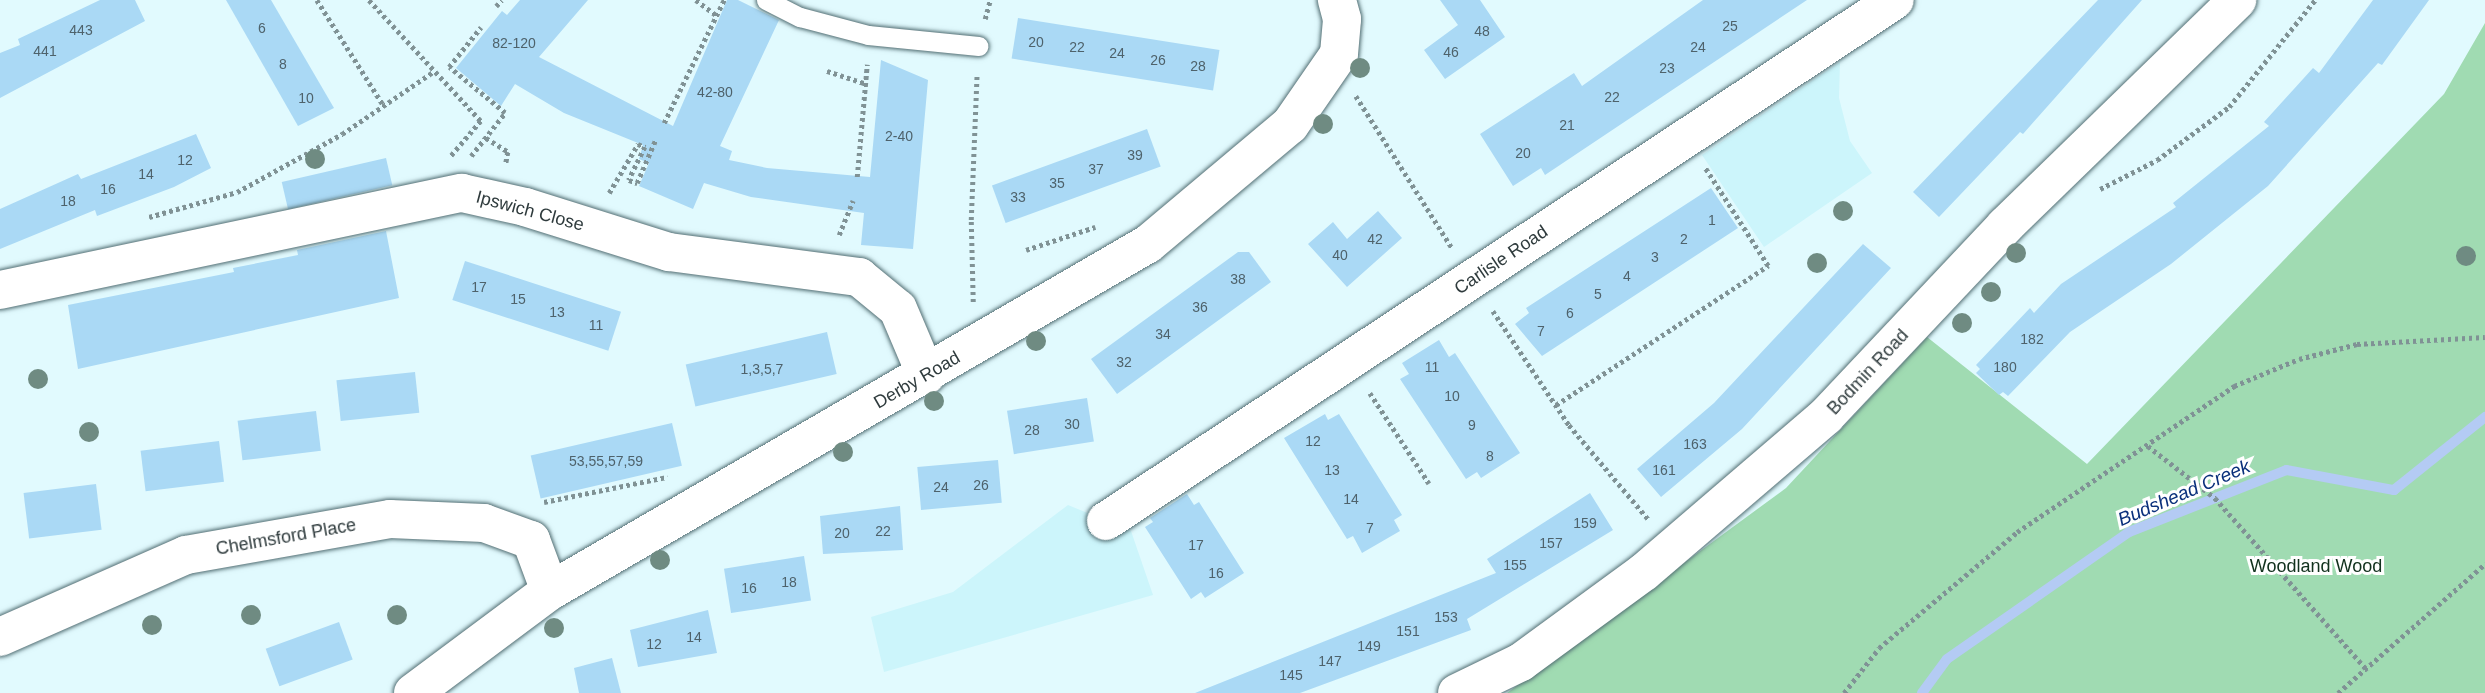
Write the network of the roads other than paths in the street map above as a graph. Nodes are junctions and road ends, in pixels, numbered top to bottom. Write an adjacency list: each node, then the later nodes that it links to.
1 (766, 0): 5 (lane)
2 (1337, 0): 7 (street, Derby Road)
3 (1895, 0): 8 (street, Carlisle Road)
4 (2237, 0): 12 (street, Bodmin Road)
5 (978, 46)
6 (0, 290): 7 (street, Ipswich Close)
7 (926, 375): 9 (street, Derby Road)
8 (1106, 521)
9 (550, 591): 10 (street, Chelmsford Place); 11 (street, Derby Road)
10 (0, 637)
11 (413, 693)
12 (1457, 693)

